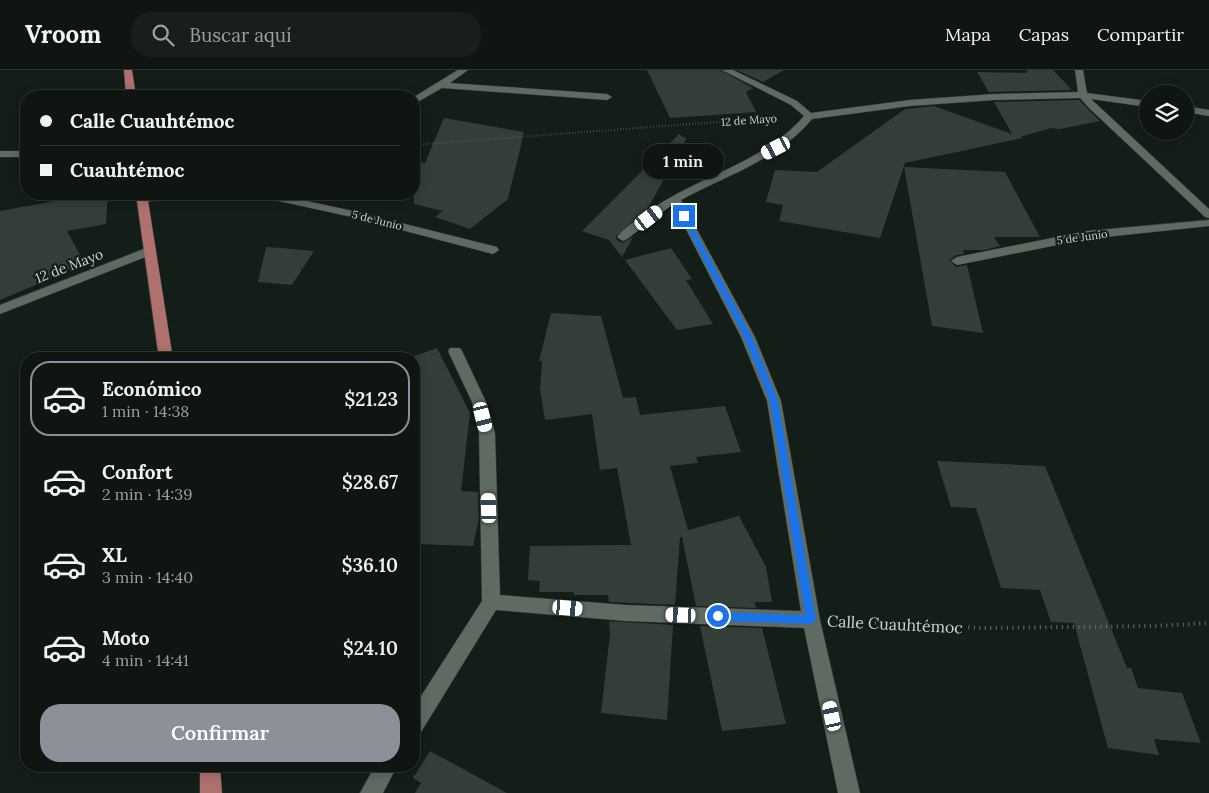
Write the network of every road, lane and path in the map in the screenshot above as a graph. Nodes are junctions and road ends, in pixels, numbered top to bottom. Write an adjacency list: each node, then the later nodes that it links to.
1 (128, 70): 6 (highway)
2 (464, 70): 5 (street)
3 (726, 70): 13 (street)
4 (1080, 70): 7 (street)
5 (442, 85): 8 (street); 9 (street)
6 (130, 90)
7 (1083, 95): 10 (street); 13 (street); 20 (street)
8 (607, 97)
9 (420, 98)
10 (1139, 103)
11 (1194, 110): 12 (street)
12 (1209, 112)
13 (809, 116): 14 (path, 12 de Mayo); 17 (street)
14 (420, 145)
15 (0, 154): 16 (street)
16 (20, 154)
17 (674, 198): 22 (street); 30 (street)
18 (143, 200): 24 (highway)
19 (288, 200): 23 (street, 5 de Junio)
20 (1209, 215)
21 (1209, 222): 25 (street, 5 de Junio)
22 (623, 237)
23 (493, 250)
24 (149, 251): 26 (street, 12 de Mayo); 28 (highway)
25 (957, 261)
26 (0, 310)
27 (456, 351): 29 (street)
28 (165, 352)
29 (492, 602): 30 (street, Calle Cuauhtémoc); 32 (street)
30 (811, 620): 31 (path, Calle Cuauhtémoc); 37 (street)
31 (1209, 624)
32 (420, 716)
33 (210, 772): 35 (highway)
34 (384, 772): 36 (street)
35 (211, 793)
36 (370, 793)
37 (849, 793)

